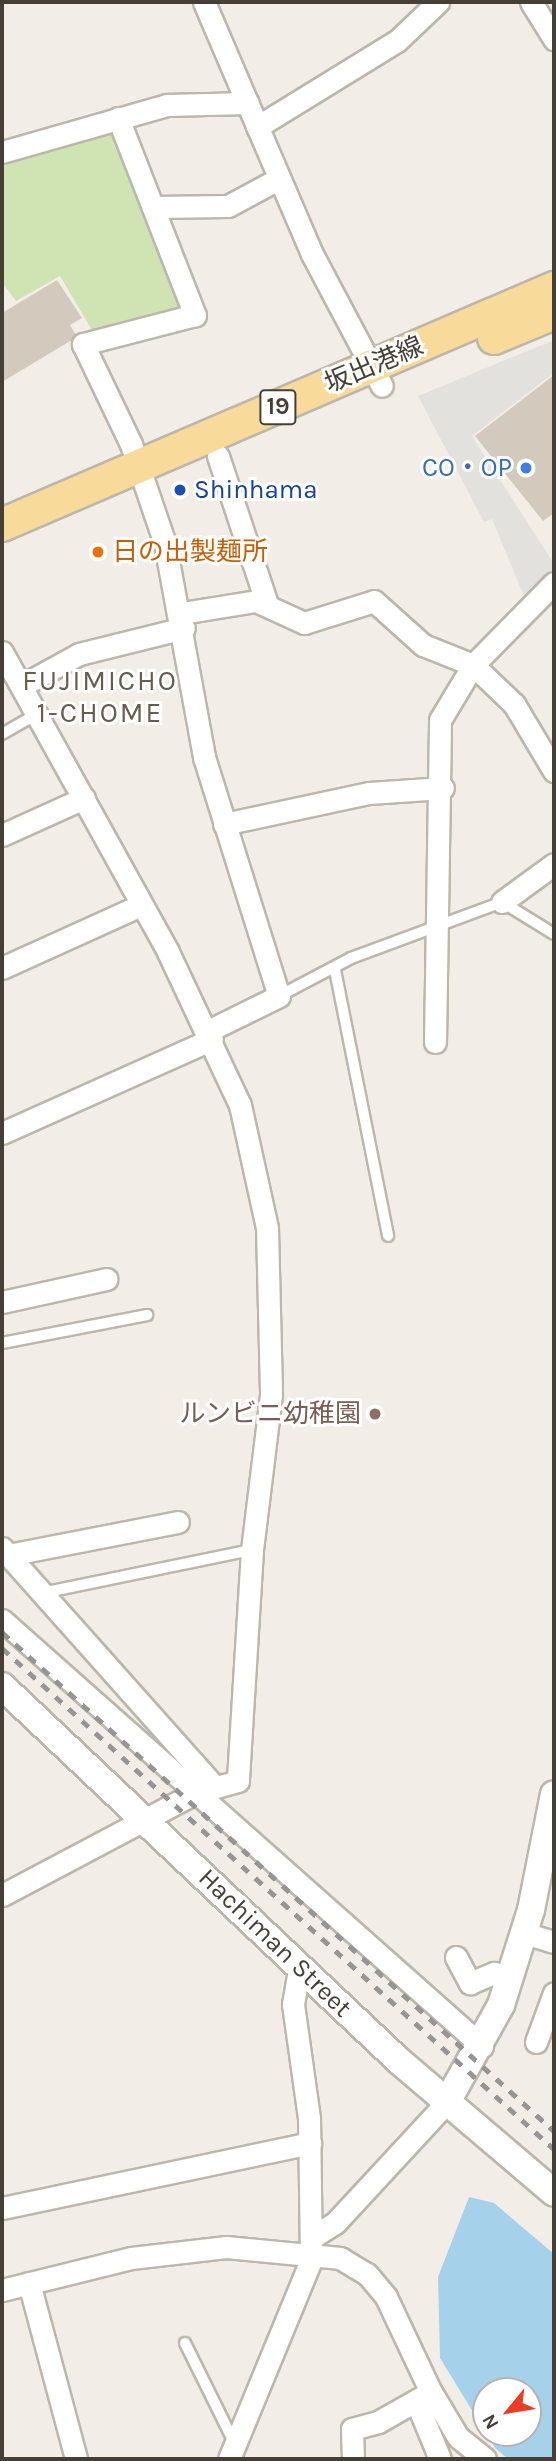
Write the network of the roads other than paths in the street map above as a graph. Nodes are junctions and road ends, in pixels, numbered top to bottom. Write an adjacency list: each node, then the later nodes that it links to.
1 (204, 2): 5 (street)
2 (438, 2): 7 (street)
3 (531, 2): 4 (street)
4 (554, 39)
5 (248, 103): 6 (street); 7 (street)
6 (118, 118): 8 (street); 10 (street)
7 (257, 127): 9 (street)
8 (2, 150)
9 (278, 179): 10 (street); 13 (street)
10 (153, 207): 15 (street)
11 (554, 288): 13 (main road, 坂出港線 / 19)
12 (554, 313): 13 (main road, 坂出港線 / 19)
13 (377, 376): 14 (main road, 坂出港線 / 19); 15 (main road, 坂出港線 / 19)
14 (218, 456): 15 (main road, 坂出港線 / 19); 19 (street)
15 (142, 477): 16 (main road, 坂出港線 / 19); 17 (main road, 坂出港線 / 19); 20 (street)
16 (2, 525)
17 (2, 549)
18 (554, 583): 22 (street)
19 (267, 604): 20 (street); 22 (street)
20 (183, 620): 23 (street); 29 (street)
21 (2, 652): 23 (street)
22 (473, 665): 26 (street); 27 (street)
23 (13, 681): 24 (street)
24 (37, 714): 25 (lane); 28 (street)
25 (2, 734)
26 (554, 771)
27 (443, 788): 29 (street); 34 (street)
28 (84, 798): 30 (street); 33 (street)
29 (224, 824): 38 (street)
30 (2, 835)
31 (554, 864): 32 (street)
32 (502, 902): 34 (lane); 35 (lane)
33 (141, 905): 36 (street); 39 (street)
34 (442, 924): 37 (lane); 40 (street)
35 (554, 934)
36 (2, 968)
37 (335, 970): 38 (lane); 42 (lane)
38 (279, 996): 39 (street)
39 (210, 1035): 41 (street); 48 (street)
40 (435, 1042)
41 (2, 1133)
42 (388, 1236)
43 (107, 1279): 44 (street)
44 (2, 1302)
45 (146, 1315): 46 (lane)
46 (2, 1343)
47 (177, 1522): 49 (street)
48 (252, 1549): 50 (lane); 53 (street)
49 (5, 1552): 50 (street)
50 (42, 1593): 53 (street)
51 (2, 1620): 53 (street)
52 (2, 1686): 55 (street, Hachiman Street)
53 (204, 1790): 55 (street); 64 (street)
54 (554, 1794): 57 (street)
55 (144, 1819): 56 (street); 60 (street, Hachiman Street)
56 (2, 1895)
57 (524, 1933): 58 (street); 61 (street)
58 (554, 1942)
59 (456, 1957): 61 (street)
60 (300, 1966): 65 (street, Hachiman Street); 66 (street)
61 (510, 1978): 64 (street)
62 (554, 1993): 63 (street)
63 (536, 2042)
64 (482, 2046): 65 (street)
65 (447, 2102): 67 (street, Hachiman Street); 69 (street)
66 (310, 2143): 68 (street); 69 (street)
67 (554, 2193)
68 (2, 2208)
69 (313, 2243): 70 (street); 73 (street); 74 (street)
70 (29, 2283): 71 (street); 75 (street)
71 (2, 2290)
72 (185, 2343): 74 (lane)
73 (423, 2396): 76 (street); 77 (street); 78 (street)
74 (232, 2452)
75 (76, 2458)
76 (353, 2459)
77 (440, 2459)
78 (485, 2459)

